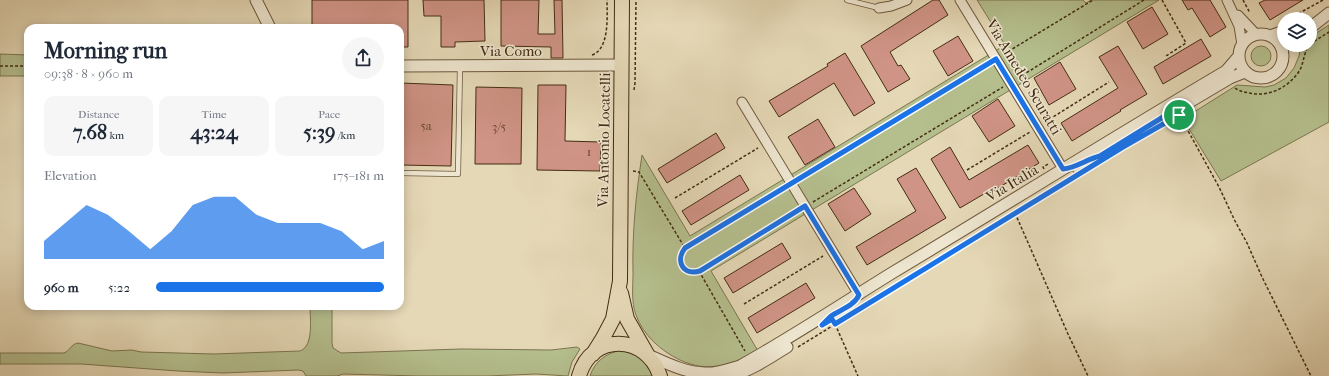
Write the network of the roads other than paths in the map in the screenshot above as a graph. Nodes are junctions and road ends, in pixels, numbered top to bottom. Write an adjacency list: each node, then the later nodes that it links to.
1 (622, 0): 17 (main road, Via Antonio Locatelli)
2 (847, 0): 7 (lane)
3 (907, 0): 7 (street)
4 (960, 0): 23 (street, Via Amedeo Scuratti)
5 (258, 1): 11 (street)
6 (1228, 2): 13 (street); 15 (street)
7 (879, 8)
8 (1329, 12): 9 (street); 10 (street)
9 (1317, 17)
10 (1317, 22)
11 (268, 24)
12 (1277, 33): 14 (street)
13 (1256, 34): 14 (street); 15 (street)
14 (1270, 36): 16 (street)
15 (1240, 51): 20 (street); 23 (street, Via Italia)
16 (1283, 53): 20 (street)
17 (621, 65): 19 (street, Via Como); 27 (main road, Via Antonio Locatelli)
18 (404, 66): 19 (street, Via Como)
19 (460, 66): 24 (lane)
20 (1246, 72): 22 (street, Via Italia)
21 (742, 102): 28 (street)
22 (1100, 156): 23 (street); 25 (street, Via Italia)
23 (1063, 169): 25 (street); 28 (street, Via Italia)
24 (404, 173)
25 (1035, 194): 26 (street, Via Italia)
26 (894, 279): 28 (street, Via Italia); 29 (street, Via Italia)
27 (620, 280): 30 (main road, Via Antonio Locatelli); 31 (main road, Via Antonio Locatelli)
28 (859, 295): 29 (street, Via Italia); 31 (street, Via Italia)
29 (822, 325): 34 (street, Via Italia)
30 (592, 354): 31 (main road); 32 (main road, Via Antonio Locatelli)
31 (647, 355): 33 (main road, Via Antonio Locatelli)
32 (579, 376)
33 (660, 376)
34 (731, 376)

